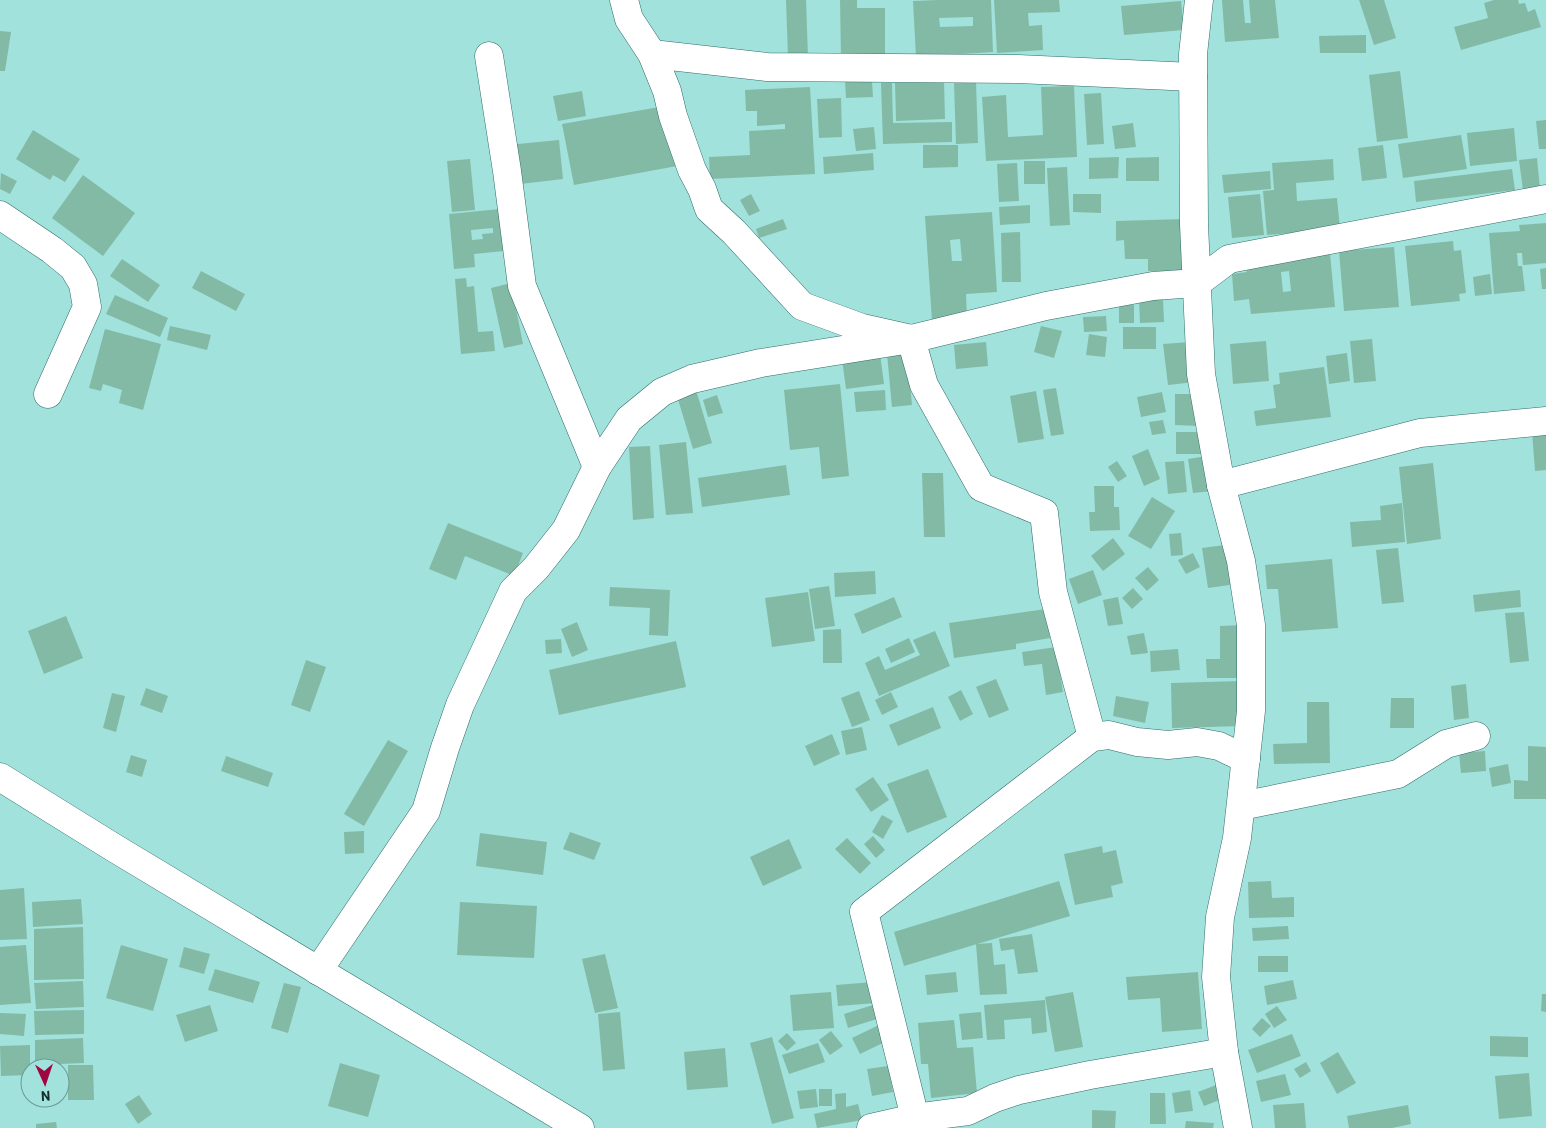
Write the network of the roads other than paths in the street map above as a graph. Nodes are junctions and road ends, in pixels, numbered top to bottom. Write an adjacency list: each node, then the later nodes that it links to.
1 (624, 0): 3 (main road)
2 (1199, 0): 5 (main road)
3 (652, 54): 5 (main road); 9 (main road)
4 (489, 56): 12 (main road)
5 (1193, 77): 8 (main road)
6 (1546, 199): 8 (main road)
7 (0, 215): 10 (main road)
8 (1197, 283): 9 (main road); 13 (main road)
9 (911, 339): 12 (main road); 15 (main road)
10 (48, 394)
11 (1546, 422): 13 (main road)
12 (597, 467): 19 (main road)
13 (1221, 485): 16 (main road)
14 (1476, 736): 18 (main road)
15 (1092, 737): 16 (main road); 21 (main road)
16 (1246, 760): 18 (main road)
17 (0, 777): 19 (main road)
18 (1241, 806): 20 (main road)
19 (318, 971): 22 (main road)
20 (1224, 1052): 21 (main road); 24 (main road)
21 (915, 1118): 23 (main road)
22 (580, 1128)
23 (871, 1128)
24 (1238, 1128)

